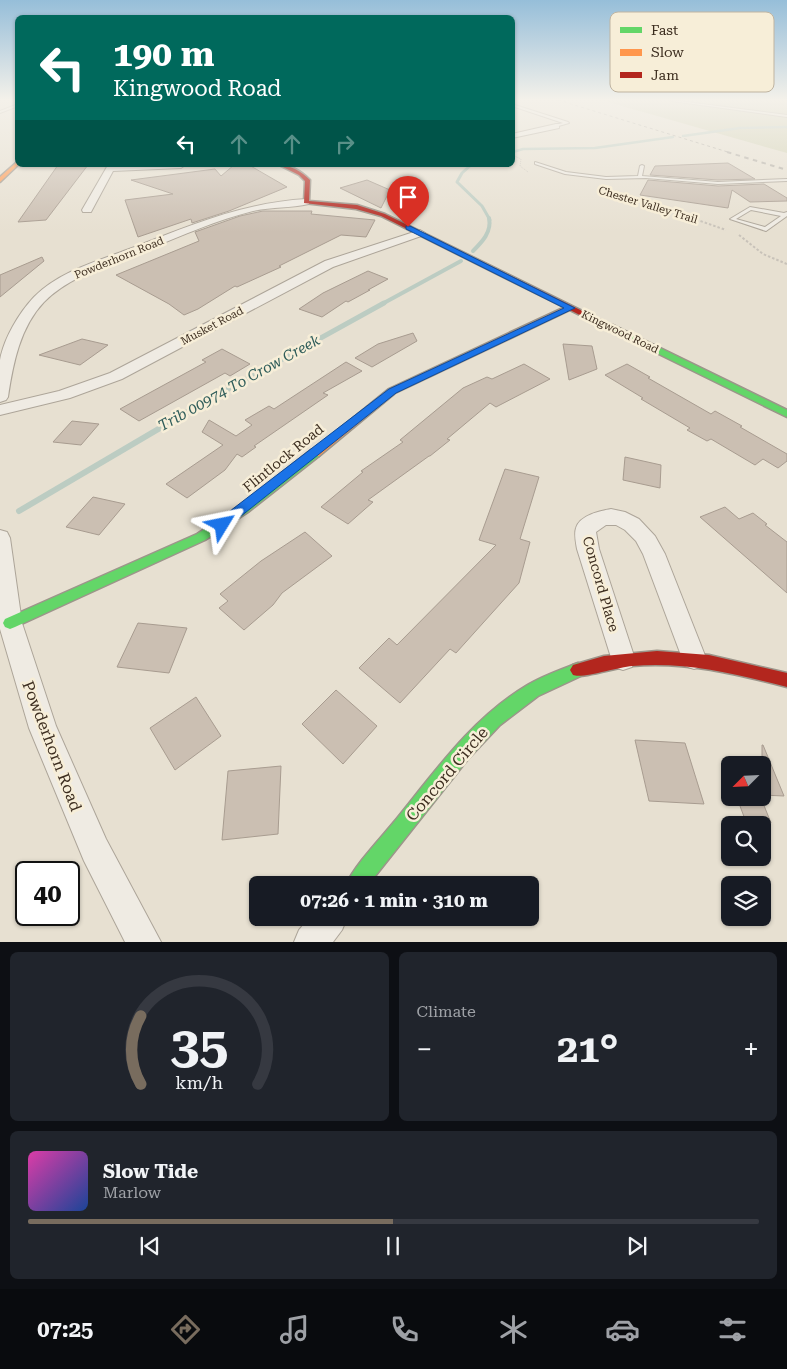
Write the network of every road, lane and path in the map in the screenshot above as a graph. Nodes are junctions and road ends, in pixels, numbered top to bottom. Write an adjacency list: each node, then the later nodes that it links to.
1 (515, 156): 7 (path)
2 (536, 163): 8 (lane)
3 (15, 165): 9 (main road)
4 (642, 166): 8 (lane)
5 (111, 167): 13 (street)
6 (286, 167): 12 (main road)
7 (530, 173)
8 (640, 177): 10 (lane)
9 (0, 180)
10 (787, 180)
11 (604, 190): 16 (path, Chester Valley Trail)
12 (306, 202): 15 (main road, Kingwood Road); 18 (street, Powderhorn Road)
13 (87, 210)
14 (786, 214): 14 (lane)
15 (420, 234): 17 (main road, Kingwood Road); 19 (street, Musket Road)
16 (787, 264)
17 (570, 308): 20 (main road, Kingwood Road); 22 (main road, Flintlock Road)
18 (0, 397)
19 (0, 410)
20 (787, 414)
21 (0, 538): 22 (street, Powderhorn Road)
22 (10, 623): 28 (street, Powderhorn Road)
23 (694, 658): 24 (main road, Concord Circle); 24 (street, Concord Place); 25 (main road, Concord Circle)
24 (623, 659): 26 (main road, Concord Circle)
25 (787, 680)
26 (363, 876)
27 (324, 926): 29 (street)
28 (144, 942)
29 (311, 942)

